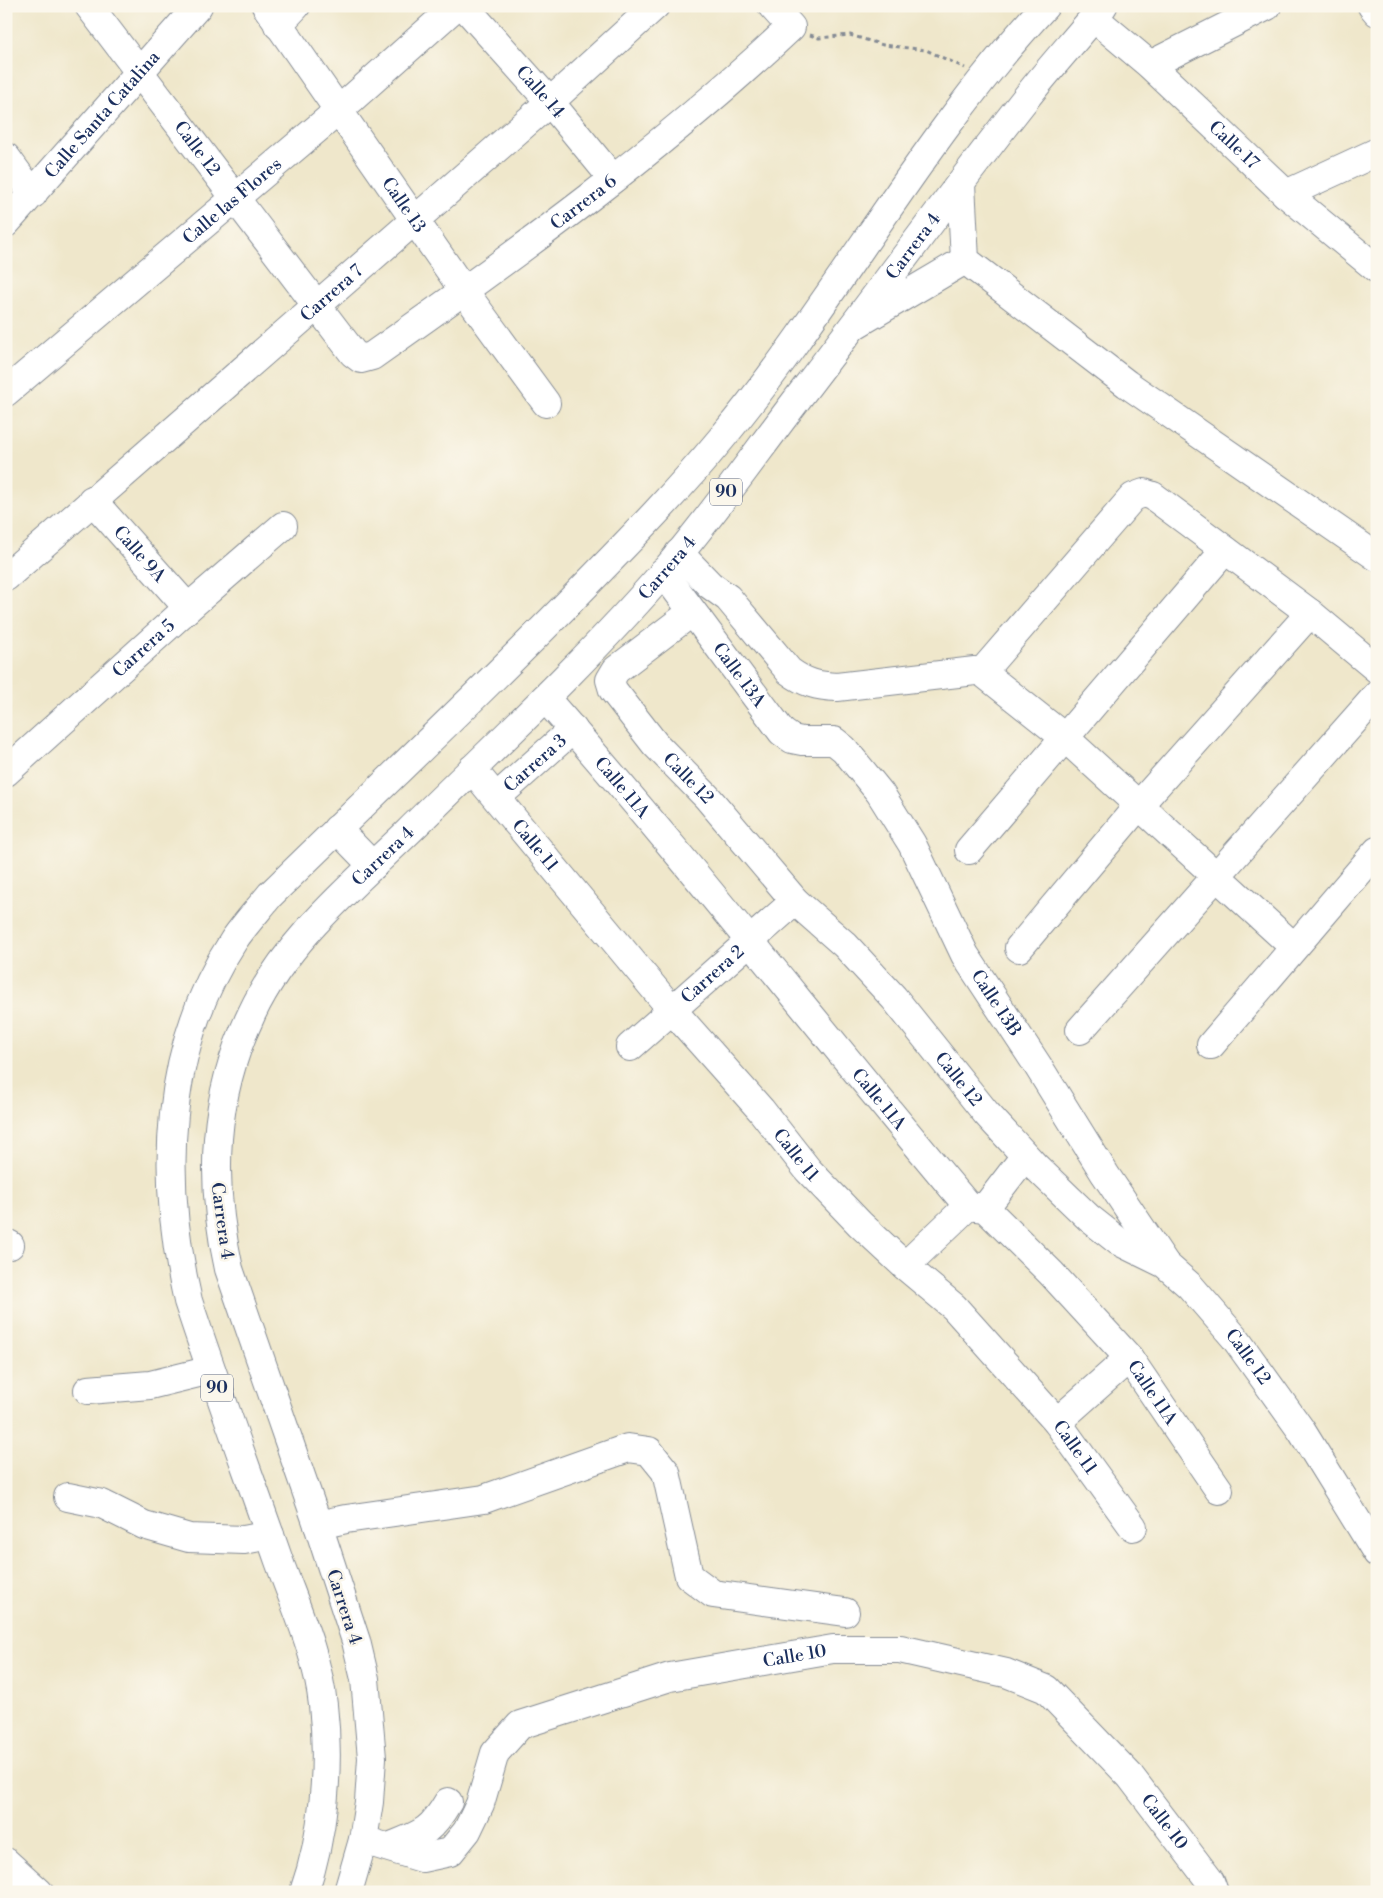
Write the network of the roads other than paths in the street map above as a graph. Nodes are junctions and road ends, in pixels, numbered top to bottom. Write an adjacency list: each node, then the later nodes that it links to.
1 (90, 6): 14 (main road, Calle 12)
2 (198, 6): 14 (main road, Calle Santa Catalina)
3 (456, 6): 16 (main road, Calle las Flores)
4 (464, 6): 15 (main road, Calle 14)
5 (772, 6): 19 (main road, Carrera 6)
6 (1045, 6): 54 (main road, 90)
7 (1267, 6): 13 (main road)
8 (1372, 6): 12 (main road)
9 (280, 12): 16 (main road, Calle 13)
10 (638, 12): 15 (main road, Carrera 7)
11 (1099, 12): 13 (main road, Calle 17); 20 (main road, Carrera 4 / 90)
12 (1377, 12)
13 (1150, 65): 22 (main road, Calle 17)
14 (140, 73): 21 (main road, Calle Santa Catalina); 23 (main road, Calle 12)
15 (550, 102): 19 (main road, Calle 14); 24 (main road, Carrera 7)
16 (338, 111): 23 (main road, Calle las Flores); 24 (main road, Calle 13)
17 (1377, 152): 22 (main road)
18 (6, 157): 21 (main road)
19 (613, 179): 28 (main road, Carrera 6)
20 (961, 184): 26 (main road); 30 (main road, Carrera 4 / 90)
21 (34, 194): 25 (main road, Calle Santa Catalina)
22 (1286, 194): 27 (main road, Calle 17)
23 (235, 197): 29 (main road, Calle 12); 32 (main road, Calle las Flores)
24 (414, 219): 28 (main road, Calle 13); 29 (main road, Carrera 7)
25 (6, 224)
26 (966, 260): 30 (main road); 38 (main road)
27 (1377, 269)
28 (464, 291): 31 (main road, Carrera 6); 33 (main road, Calle 13)
29 (317, 304): 31 (main road, Calle 12); 34 (main road, Carrera 7)
30 (855, 325): 37 (main road, Carrera 4 / 90)
31 (362, 359)
32 (6, 392)
33 (546, 403)
34 (92, 500): 39 (main road, Carrera 7); 40 (main road, Calle 9A)
35 (282, 526): 40 (main road, Carrera 5)
36 (1225, 550): 42 (main road); 44 (main road); 48 (main road)
37 (676, 556): 41 (main road, Calle 13A); 44 (main road); 46 (main road, Carrera 4 / 90)
38 (1377, 557)
39 (6, 576)
40 (188, 608): 50 (main road, Carrera 5)
41 (692, 612): 49 (main road, Calle 13A); 59 (main road, Calle 12)
42 (1310, 612): 43 (main road); 53 (main road)
43 (1377, 669)
44 (982, 672): 48 (main road)
45 (1377, 695): 58 (main road)
46 (545, 698): 47 (main road, Calle 11A); 51 (main road, Carrera 4 / 90)
47 (573, 729): 52 (main road, Carrera 3); 60 (main road, Calle 11A)
48 (1064, 737): 53 (main road); 55 (main road)
49 (834, 741): 69 (main road, Calle 13B)
50 (11, 759)
51 (472, 769): 52 (main road, Calle 11); 57 (main road, Carrera 4 / 90)
52 (496, 797): 63 (main road, Calle 11)
53 (1139, 805): 58 (main road); 62 (main road)
54 (337, 829): 57 (main road); 72 (main road, 90)
55 (969, 850)
56 (1377, 851): 61 (main road)
57 (373, 866): 77 (main road, Carrera 4 / 90)
58 (1217, 876): 61 (main road); 64 (main road)
59 (795, 901): 60 (main road, Carrera 2); 67 (main road, Calle 12)
60 (752, 941): 63 (main road, Carrera 2); 68 (main road, Calle 11A)
61 (1294, 947): 65 (main road)
62 (1019, 948)
63 (673, 1011): 66 (main road, Carrera 2); 70 (main road, Calle 11)
64 (1080, 1030)
65 (1211, 1045)
66 (630, 1047)
67 (1025, 1156): 68 (main road); 69 (main road, Calle 12)
68 (977, 1207): 70 (main road); 71 (main road, Calle 11A)
69 (1165, 1264): 80 (main road, Calle 12)
70 (905, 1266): 74 (main road, Calle 11)
71 (1128, 1358): 74 (main road); 75 (main road, Calle 11A)
72 (211, 1370): 73 (main road); 79 (main road, 90)
73 (88, 1390)
74 (1056, 1422): 78 (main road, Calle 11)
75 (1219, 1490)
76 (68, 1497): 79 (main road)
77 (318, 1525): 81 (main road); 83 (main road, Carrera 4 / 90)
78 (1133, 1527)
79 (270, 1535): 87 (main road, 90)
80 (1377, 1552)
81 (845, 1612)
82 (448, 1802): 84 (main road)
83 (363, 1840): 84 (main road, Calle 10); 88 (main road, Carrera 4 / 90)
84 (389, 1847): 89 (main road, Calle 10)
85 (6, 1862): 86 (main road)
86 (39, 1892)
87 (304, 1892)
88 (348, 1892)
89 (1214, 1892)

